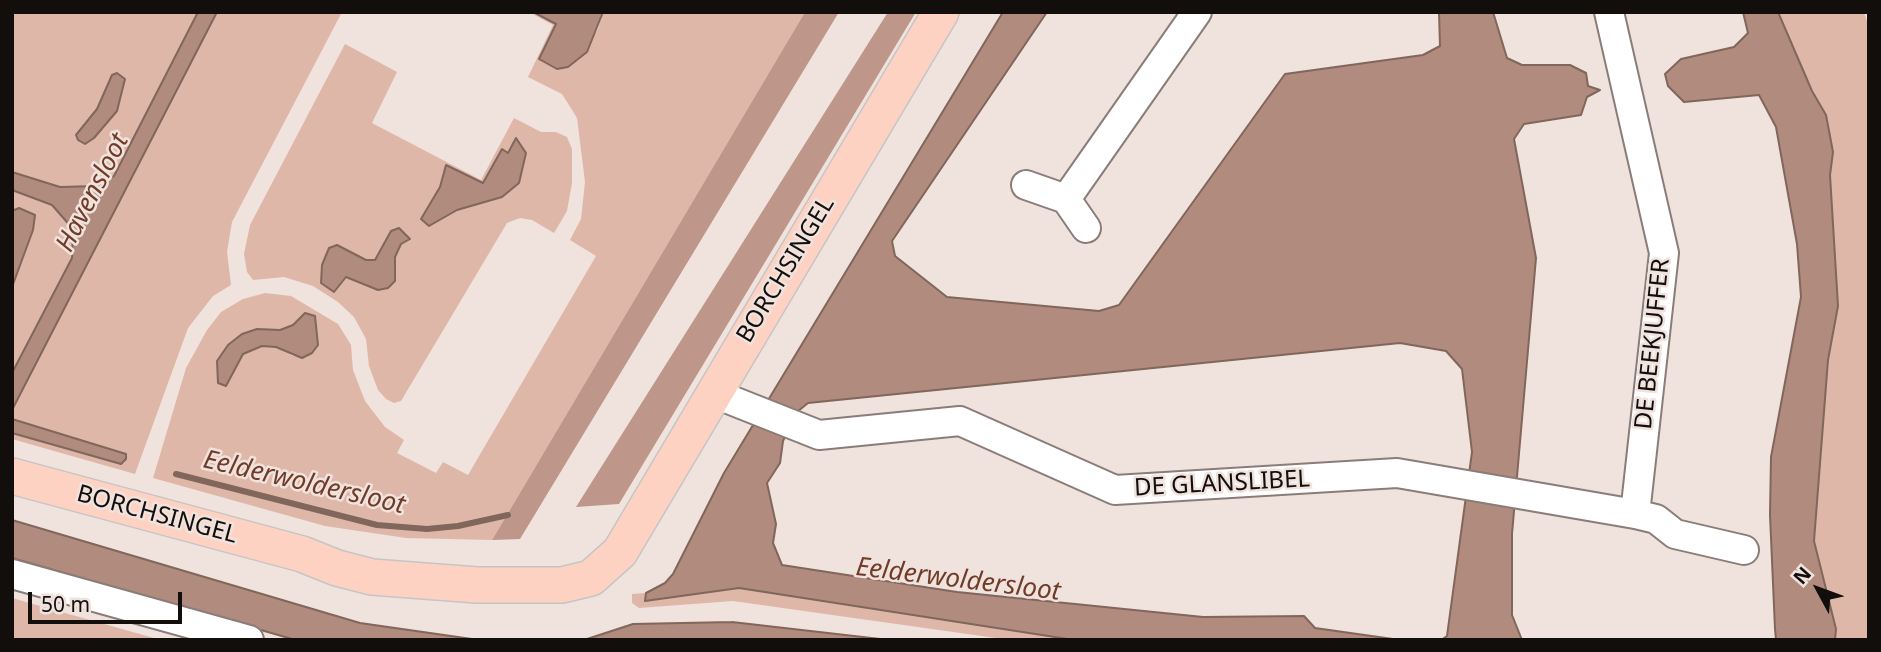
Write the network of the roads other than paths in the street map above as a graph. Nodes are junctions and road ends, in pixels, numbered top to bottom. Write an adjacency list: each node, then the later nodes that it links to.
1 (940, 12): 7 (main road, BORCHSINGEL)
2 (1197, 12): 5 (street)
3 (1609, 12): 9 (street, DE BEEKJUFFER)
4 (1026, 185): 5 (street)
5 (1066, 199): 6 (street)
6 (1086, 228)
7 (713, 393): 8 (main road, BORCHSINGEL); 9 (street, DE GLANSLIBEL)
8 (12, 476)
9 (1635, 514): 10 (street, DE GLANSLIBEL)
10 (1744, 550)
11 (12, 574): 12 (street)
12 (249, 640)

